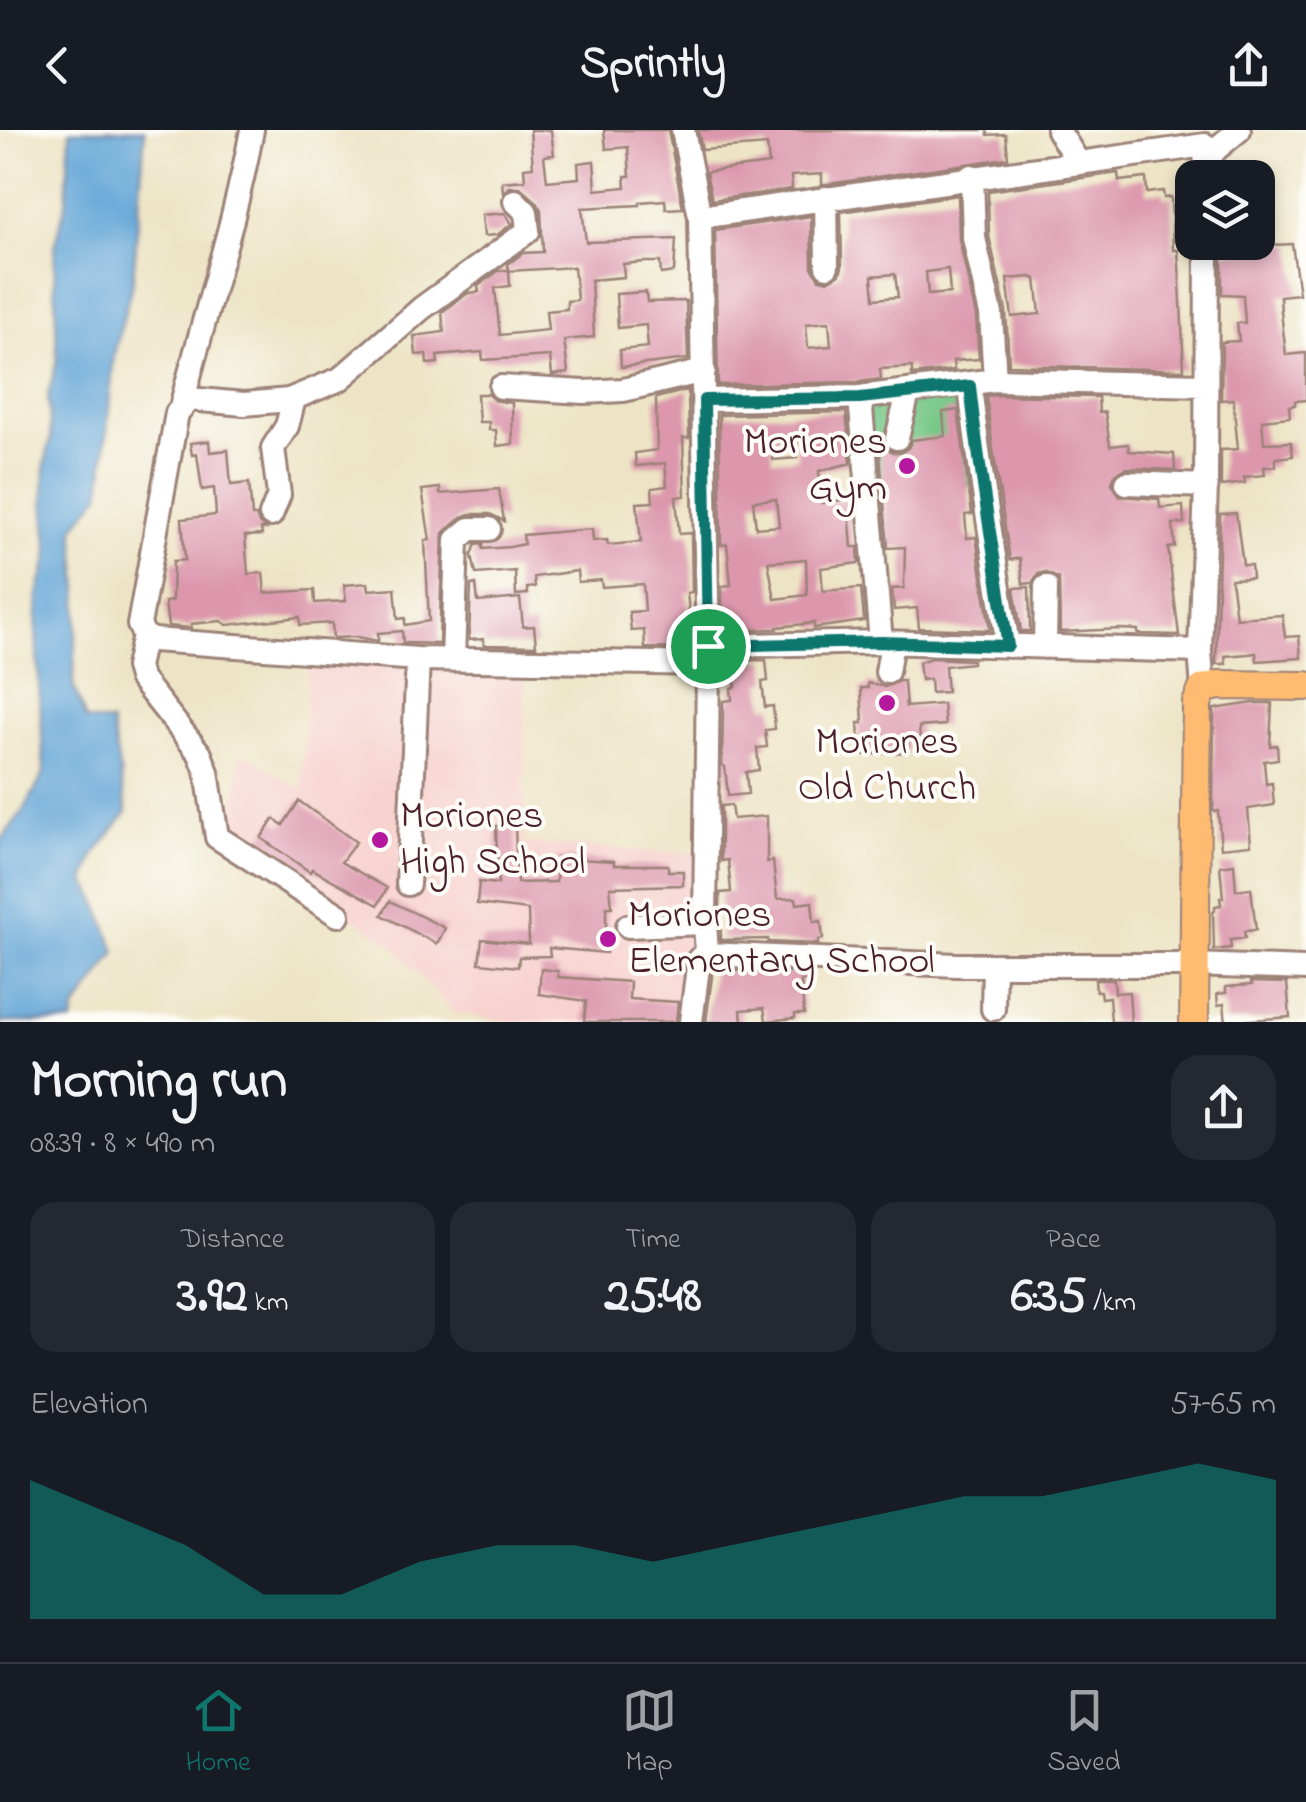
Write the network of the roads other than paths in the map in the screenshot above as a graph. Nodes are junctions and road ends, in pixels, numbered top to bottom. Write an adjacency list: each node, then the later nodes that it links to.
1 (252, 130): 22 (street)
2 (683, 130): 10 (street)
3 (1058, 130): 6 (street)
4 (1239, 130): 5 (street)
5 (1206, 154): 6 (street)
6 (1078, 162): 7 (street)
7 (972, 176): 8 (street); 15 (street)
8 (826, 198): 10 (street); 12 (street)
9 (515, 201): 19 (street)
10 (700, 218): 13 (street)
11 (1210, 260): 14 (street)
12 (827, 266)
13 (704, 371): 17 (street); 21 (street)
14 (1213, 374): 15 (street); 25 (street)
15 (994, 380): 16 (street)
16 (970, 386): 18 (street); 31 (street)
17 (501, 387)
18 (908, 392): 20 (street); 23 (street)
19 (294, 398): 22 (street); 26 (street)
20 (860, 398): 21 (street); 30 (street)
21 (704, 400): 34 (street)
22 (182, 404): 29 (street)
23 (897, 438)
24 (1127, 483): 25 (street)
25 (1206, 486): 33 (street)
26 (271, 515)
27 (489, 529): 36 (street)
28 (1046, 587): 32 (street)
29 (144, 636): 35 (street); 41 (street)
30 (887, 643): 31 (street); 34 (street); 37 (street)
31 (1008, 646): 32 (street)
32 (1044, 647): 33 (street)
33 (1200, 651): 39 (street)
34 (708, 655): 36 (street); 42 (street)
35 (418, 659): 36 (street); 40 (street)
36 (453, 660)
37 (887, 672)
38 (1306, 686): 39 (main road)
39 (1203, 689): 46 (main road)
40 (408, 884)
41 (338, 915)
42 (705, 923): 43 (street); 44 (street)
43 (628, 926)
44 (708, 954): 45 (street); 49 (street)
45 (994, 965): 46 (street); 48 (street)
46 (1193, 965): 47 (street); 50 (main road)
47 (1306, 970)
48 (993, 1009)
49 (691, 1022)
50 (1194, 1022)

